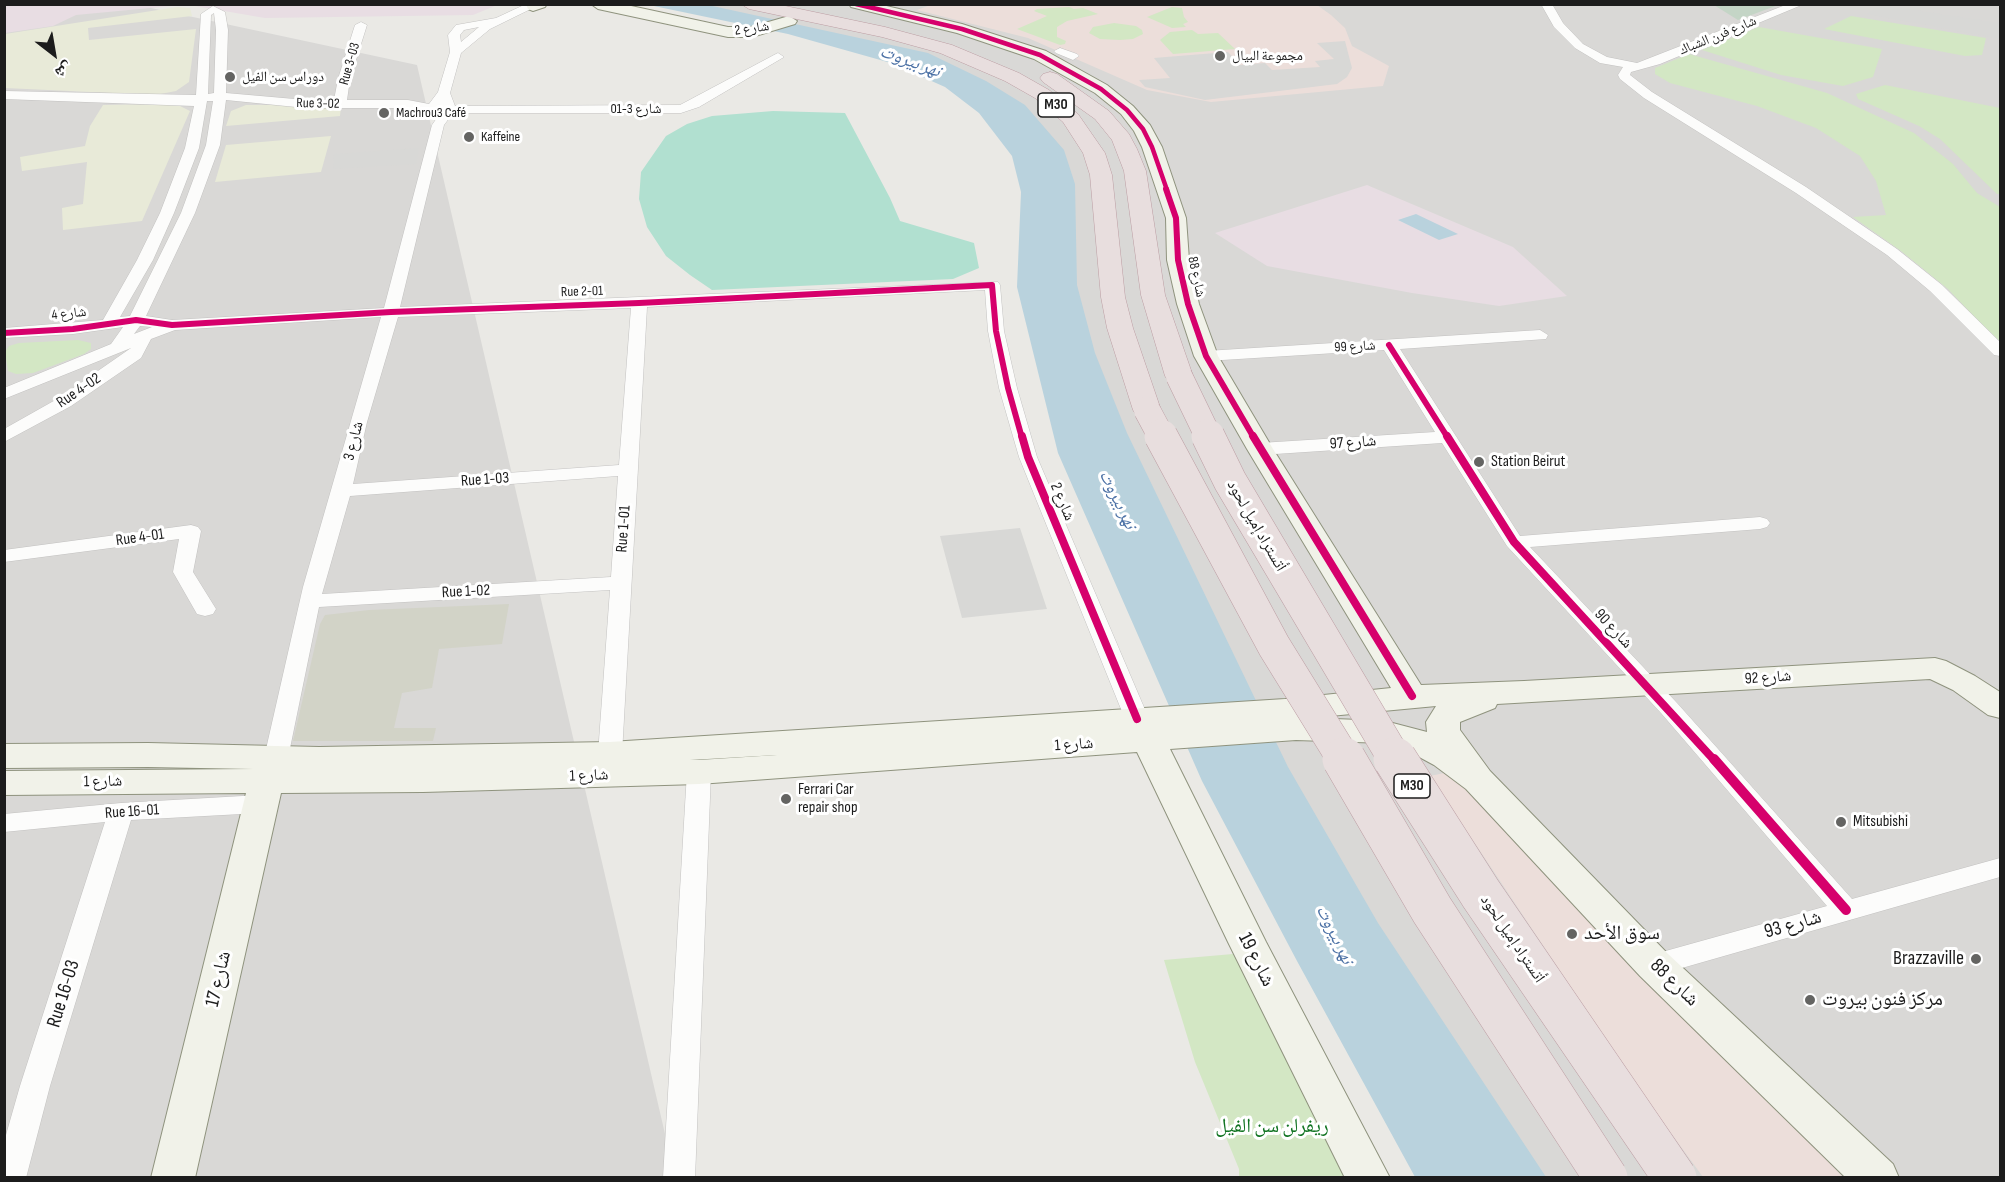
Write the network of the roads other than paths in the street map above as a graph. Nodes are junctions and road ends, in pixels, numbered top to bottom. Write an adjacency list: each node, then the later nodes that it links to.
1 (598, 4): 10 (street, شارع 2)
2 (618, 4): 10 (street, شارع 2)
3 (749, 4): 8 (highway, أتستراد إميل لحود / M30)
4 (856, 4): 46 (street, شارع 88)
5 (1546, 4): 18 (street)
6 (1798, 4): 18 (street, شارع فرن الشباك)
7 (536, 5): 9 (street)
8 (791, 13): 10 (street, شارع 2); 46 (highway, أتستراد إميل لحود / M30); 80 (highway, أتستراد إميل لحود / M30, bridge)
9 (498, 21): 12 (street); 13 (street)
10 (679, 21)
11 (361, 25): 23 (street, Rue 3-03)
12 (454, 34): 13 (street); 15 (street)
13 (476, 35): 15 (street)
14 (1060, 51): 16 (street)
15 (456, 52): 22 (street)
16 (1073, 56)
17 (778, 57): 22 (street, شارع 3-01)
18 (1636, 66): 44 (street)
19 (4, 95): 21 (street, Rue 3-02)
20 (219, 99): 21 (street, Rue 3-02); 21 (street, شارع 4); 23 (street, Rue 3-02); 26 (street, شارع 4)
21 (202, 100): 27 (street, شارع 4)
22 (447, 103): 24 (street, شارع 3-01); 25 (street)
23 (340, 104): 24 (street, Rue 3-02)
24 (434, 106): 25 (street)
25 (438, 125): 34 (street, شارع 3)
26 (213, 145): 27 (street); 28 (street, شارع 4)
27 (192, 148): 29 (street, شارع 4)
28 (198, 189): 29 (street); 30 (street, شارع 4)
29 (176, 190): 31 (street, شارع 4)
30 (166, 259): 31 (street); 35 (street, شارع 4)
31 (145, 260): 36 (street, شارع 4)
32 (992, 285): 33 (street, Rue 2-01); 64 (street, شارع 2)
33 (639, 303): 34 (street, Rue 2-01); 51 (street, Rue 1-01)
34 (391, 312): 37 (street, Rue 2-01); 52 (street, شارع 3)
35 (136, 320): 36 (street, شارع 4); 37 (street); 43 (street, شارع 4)
36 (109, 323): 38 (street, شارع 4)
37 (172, 325): 41 (street)
38 (73, 329): 39 (street, شارع 4); 45 (street)
39 (4, 333)
40 (1540, 336): 42 (street, شارع 99)
41 (147, 337): 43 (street); 48 (street, Rue 4-02)
42 (1389, 345): 46 (street, شارع 99); 49 (street, شارع 90)
43 (117, 348): 45 (street)
44 (2001, 351)
45 (96, 355): 47 (street)
46 (1192, 366): 50 (street, شارع 88); 81 (highway, أتستراد إميل لحود / M30, bridge)
47 (4, 394)
48 (4, 437)
49 (1447, 437): 50 (street, شارع 97); 54 (street, شارع 90)
50 (1260, 449): 61 (street, شارع 88)
51 (628, 470): 52 (street, Rue 1-03); 56 (street, Rue 1-01)
52 (342, 490): 57 (street, شارع 3)
53 (1760, 523): 54 (street)
54 (1514, 542): 59 (street, شارع 90)
55 (4, 556): 58 (street, Rue 4-01)
56 (621, 583): 57 (street, Rue 1-02); 65 (street, Rue 1-01)
57 (310, 601): 69 (street, شارع 3)
58 (205, 609)
59 (1648, 686): 60 (street, شارع 92); 62 (street, شارع 92); 74 (street, شارع 90)
60 (1524, 692): 61 (street); 68 (street)
61 (1412, 696): 63 (street)
62 (2001, 707)
63 (1291, 719): 64 (street); 68 (street)
64 (1154, 729): 65 (street, شارع 1); 67 (street, شارع 1); 79 (street, شارع 19)
65 (610, 754): 69 (street, شارع 1)
66 (4, 756): 69 (street, شارع 1)
67 (699, 772): 69 (street, شارع 1); 78 (street)
68 (1478, 780): 75 (street, شارع 88)
69 (268, 781): 70 (street, شارع 1); 71 (street, Rue 16-01); 77 (street, شارع 17)
70 (4, 783)
71 (121, 812): 72 (street, Rue 16-01); 76 (street, Rue 16-03)
72 (4, 823)
73 (2001, 868): 74 (street, شارع 93)
74 (1846, 910): 75 (street, شارع 93)
75 (1654, 965): 82 (street, شارع 88)
76 (10, 1178)
77 (173, 1178)
78 (680, 1178)
79 (1368, 1178)
80 (1606, 1178)
81 (1676, 1178)
82 (1877, 1178)

